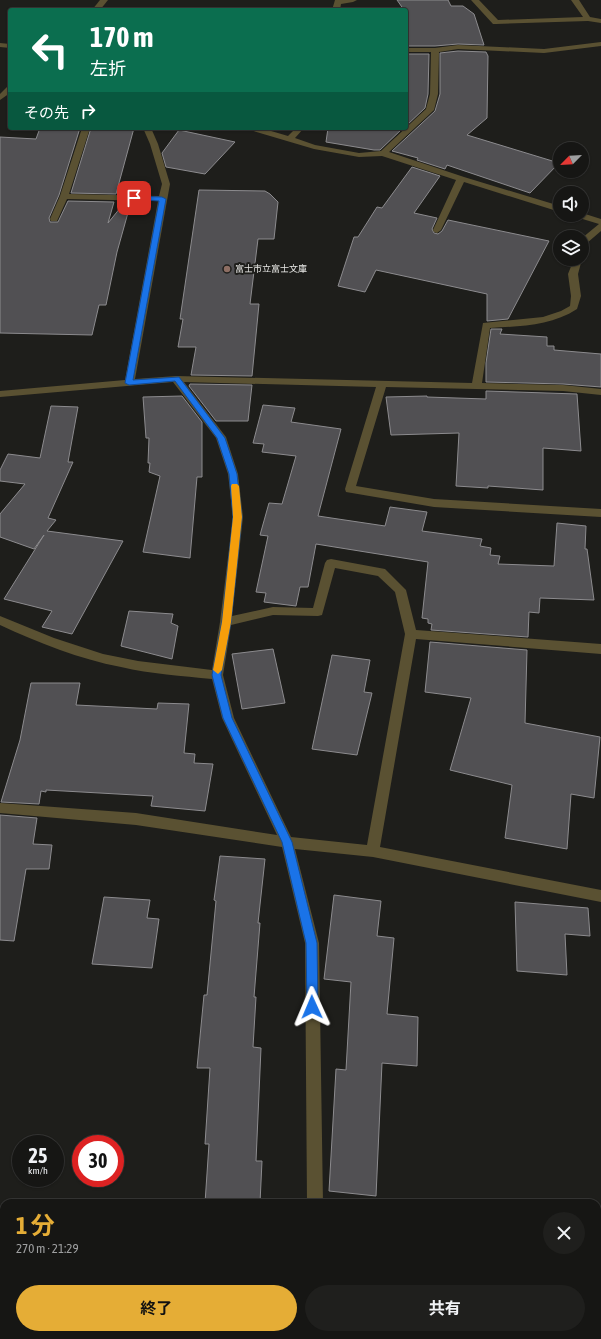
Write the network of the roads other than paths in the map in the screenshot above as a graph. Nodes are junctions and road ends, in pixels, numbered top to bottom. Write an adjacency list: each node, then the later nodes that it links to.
1 (104, 0): 5 (street)
2 (353, 0): 6 (street)
3 (475, 0): 7 (street)
4 (575, 0): 7 (street)
5 (98, 8)
6 (336, 8)
7 (588, 19): 8 (street)
8 (601, 21)
9 (601, 44): 11 (street)
10 (408, 50): 11 (street)
11 (435, 50): 19 (street)
12 (8, 92): 13 (street)
13 (0, 98)
14 (85, 130): 21 (street)
15 (148, 130): 22 (street)
16 (260, 130): 18 (street)
17 (298, 130): 18 (street)
18 (290, 139): 19 (street)
19 (384, 153): 20 (street)
20 (461, 179): 23 (street); 28 (street)
21 (64, 196): 22 (street); 25 (street)
22 (162, 199): 32 (street)
23 (553, 207)
24 (589, 218): 26 (street)
25 (54, 219)
26 (601, 222)
27 (601, 226): 29 (street)
28 (437, 230)
29 (589, 237)
30 (576, 266): 34 (street)
31 (176, 378): 32 (street); 33 (street); 39 (street)
32 (129, 383): 36 (street)
33 (382, 384): 34 (street); 37 (street)
34 (477, 385): 35 (street)
35 (601, 392)
36 (0, 394)
37 (601, 513)
38 (0, 620): 42 (street)
39 (226, 622): 40 (street); 42 (street)
40 (411, 634): 41 (street); 45 (street)
41 (601, 649)
42 (217, 675): 44 (street)
43 (0, 808): 44 (street)
44 (287, 842): 45 (street); 47 (street)
45 (373, 852): 46 (street)
46 (601, 896)
47 (315, 1199)

